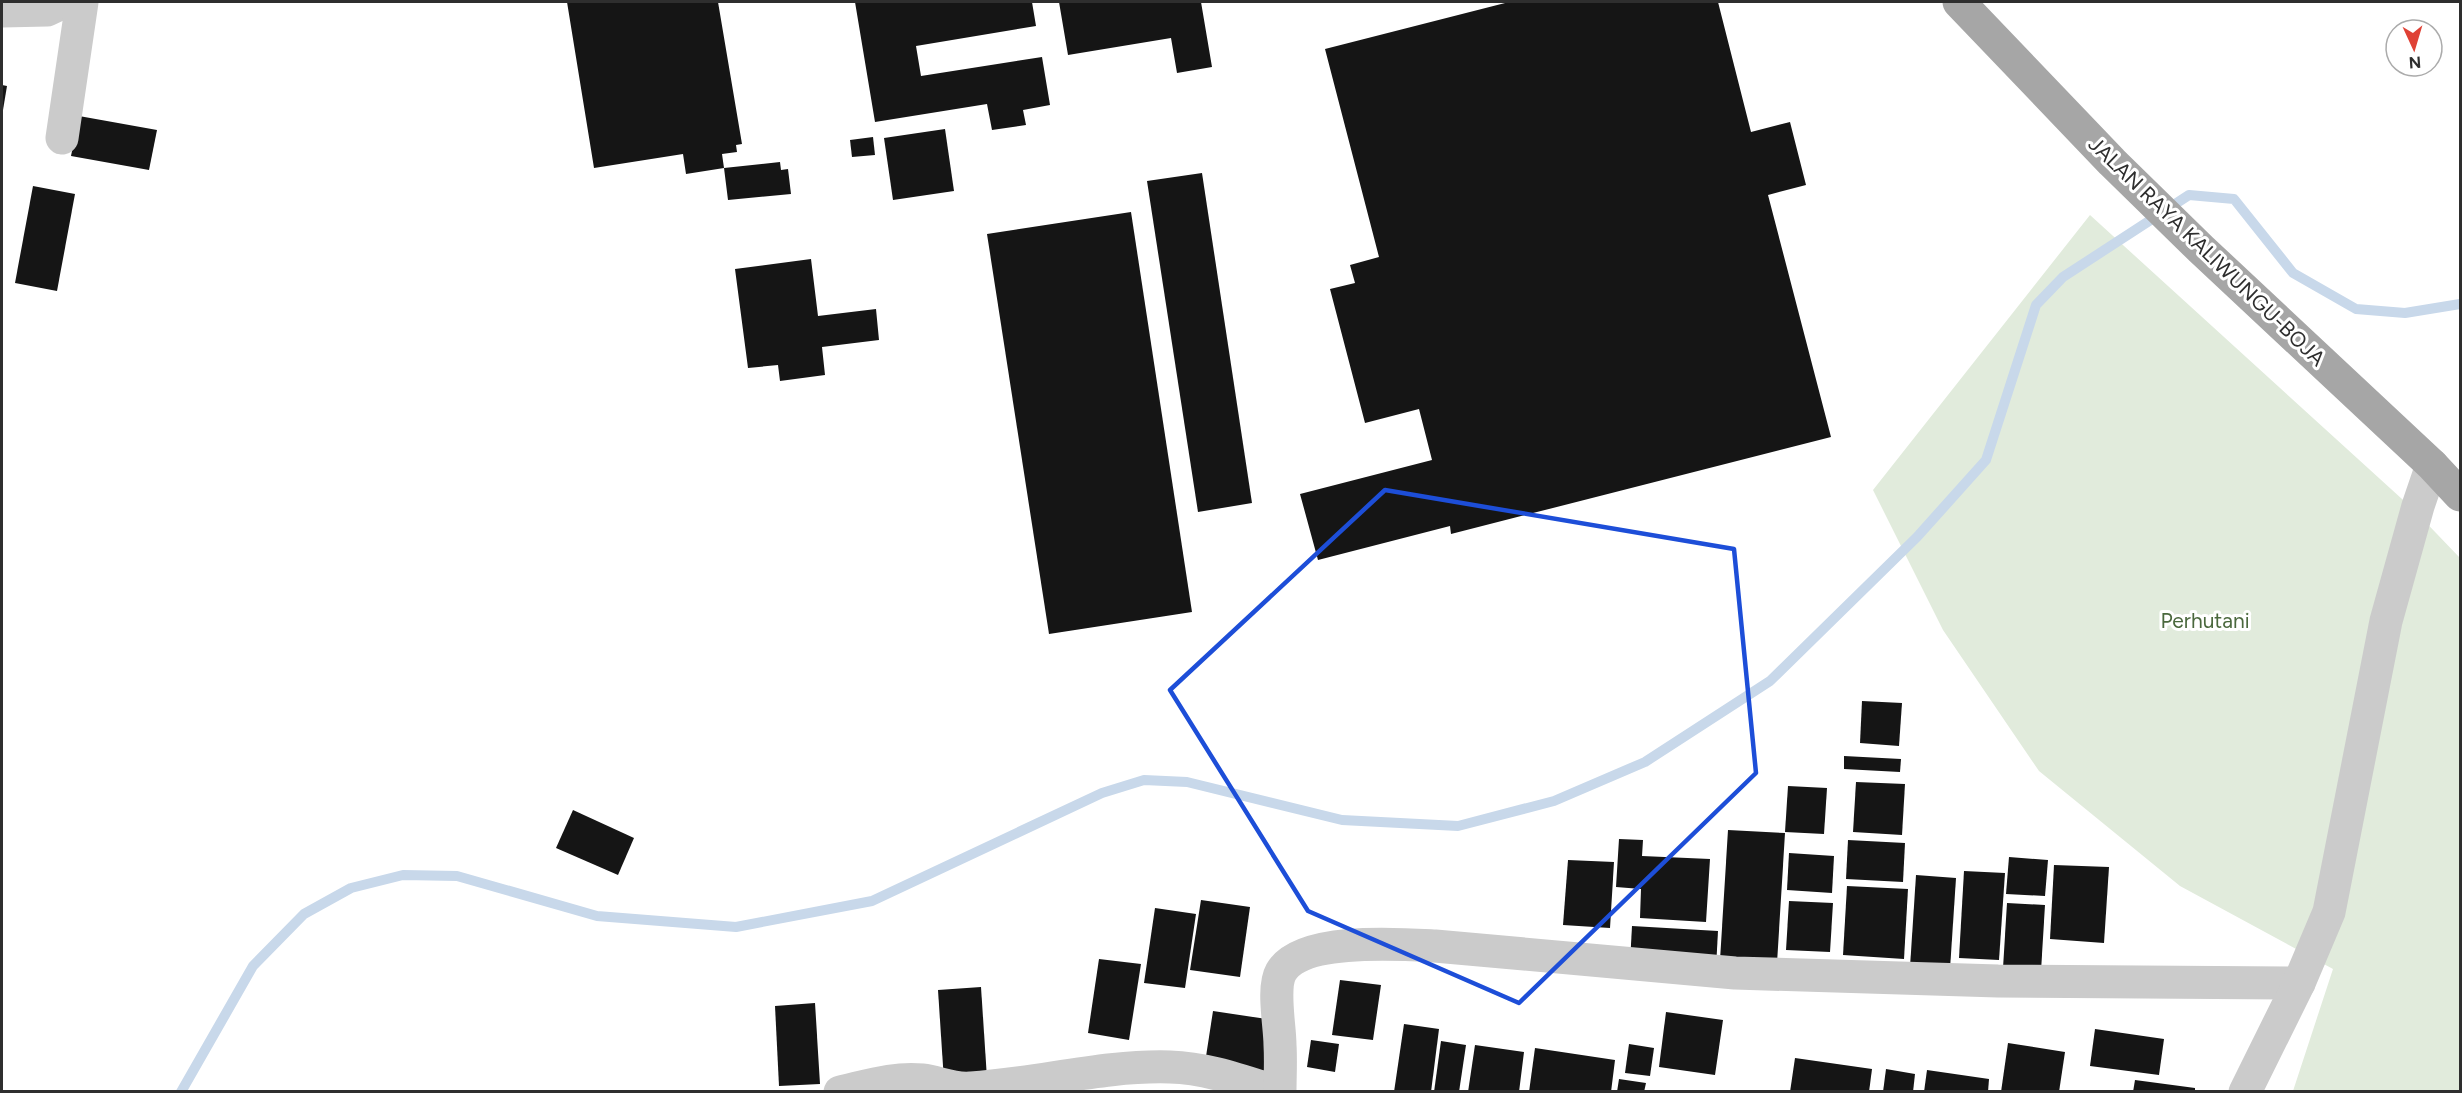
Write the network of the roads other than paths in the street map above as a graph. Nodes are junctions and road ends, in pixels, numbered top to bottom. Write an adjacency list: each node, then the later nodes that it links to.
1 (64, 2): 4 (street)
2 (82, 2): 5 (street)
3 (1959, 2): 6 (main road, JALAN RAYA KALIWUNGU-BOJA)
4 (2, 11)
5 (62, 138)
6 (2432, 465): 7 (main road, JALAN RAYA KALIWUNGU-BOJA); 8 (street)
7 (2460, 495)
8 (2299, 983): 10 (street); 11 (street)
9 (840, 1092): 10 (street)
10 (1278, 1092)
11 (2245, 1092)

